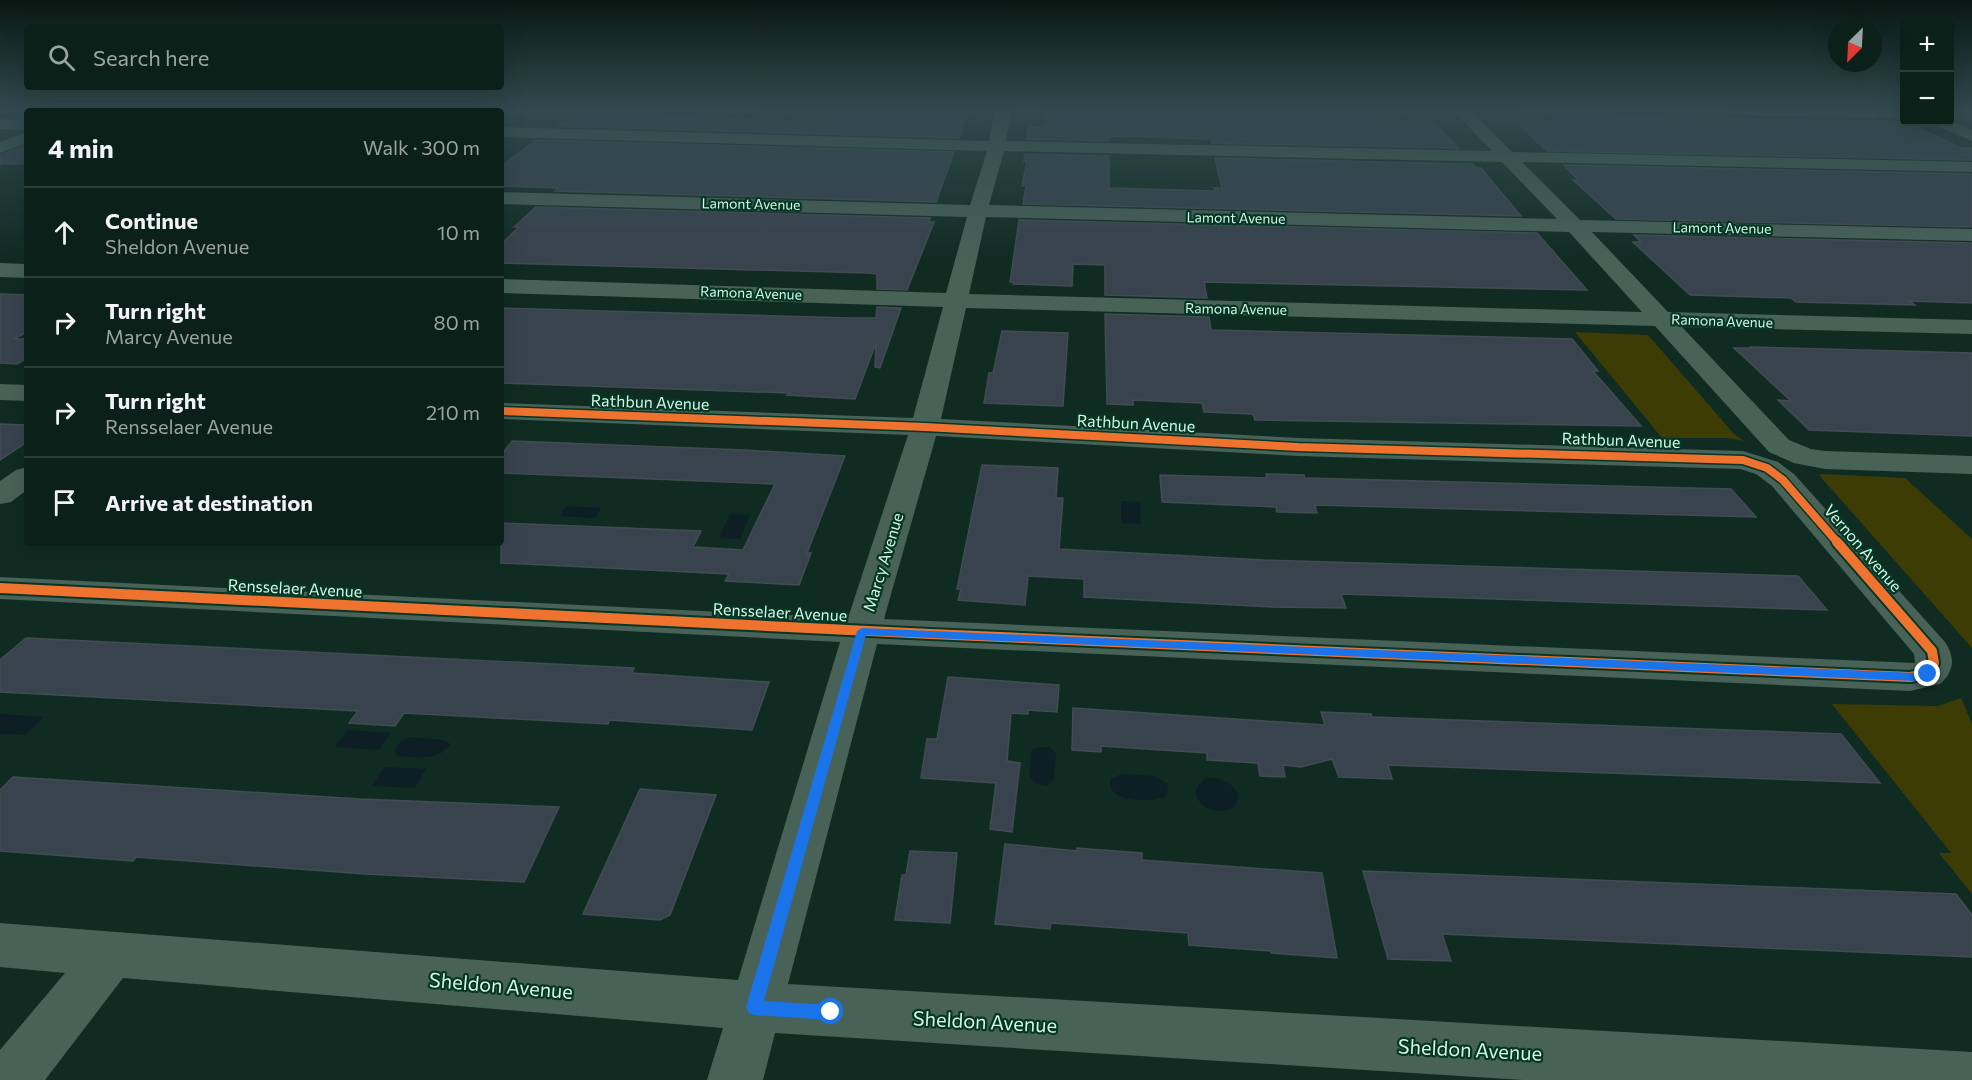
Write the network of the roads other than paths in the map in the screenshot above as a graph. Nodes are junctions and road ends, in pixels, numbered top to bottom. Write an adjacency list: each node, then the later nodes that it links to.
1 (992, 160): 6 (street, Marcy Avenue)
2 (1509, 160): 7 (street, Vernon Avenue)
3 (1664, 160): 4 (street)
4 (1972, 167)
5 (504, 198): 6 (street, Lamont Avenue)
6 (978, 210): 7 (street, Lamont Avenue); 12 (street, Marcy Avenue)
7 (1574, 225): 8 (street, Lamont Avenue); 13 (street, Vernon Avenue)
8 (1972, 235)
9 (0, 270): 10 (street)
10 (24, 271)
11 (504, 286): 12 (street, Ramona Avenue)
12 (958, 299): 13 (street, Ramona Avenue); 18 (street, Marcy Avenue)
13 (1659, 319): 14 (street, Ramona Avenue); 19 (street, Vernon Avenue)
14 (1972, 327)
15 (0, 392): 16 (street)
16 (24, 393)
17 (504, 411): 18 (street, Rathbun Avenue)
18 (925, 427): 19 (street, Rathbun Avenue); 24 (street, Marcy Avenue)
19 (1778, 460): 20 (street, Rathbun Avenue); 25 (street, Vernon Avenue)
20 (1972, 465)
21 (24, 478): 22 (street)
22 (0, 495)
23 (0, 588): 24 (street, Rensselaer Avenue)
24 (862, 631): 25 (street, Rensselaer Avenue); 28 (street, Marcy Avenue)
25 (1932, 651)
26 (0, 945): 27 (street, Sheldon Avenue)
27 (112, 952): 28 (street, Sheldon Avenue); 29 (street)
28 (754, 1007): 30 (street, Marcy Avenue); 31 (street, Sheldon Avenue)
29 (11, 1080)
30 (735, 1080)
31 (1972, 1080)

